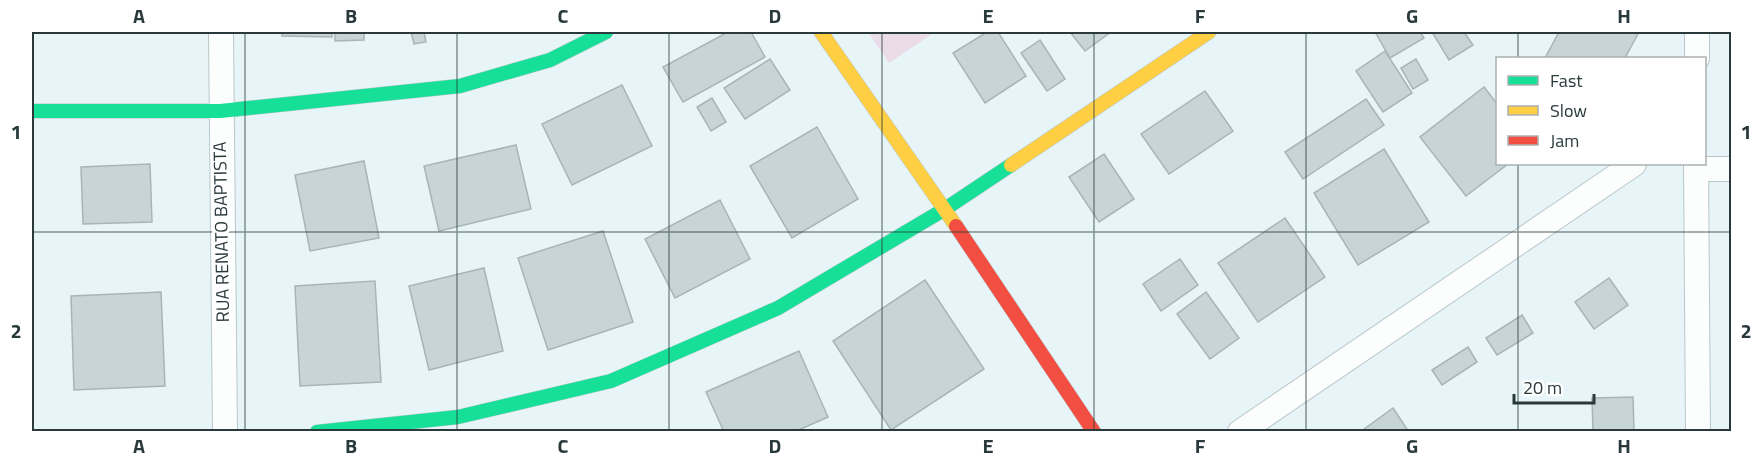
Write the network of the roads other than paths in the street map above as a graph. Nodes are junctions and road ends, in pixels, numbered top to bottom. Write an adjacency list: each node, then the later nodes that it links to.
1 (221, 32): 8 (street, RUA RENATO BAPTISTA)
2 (606, 32): 8 (street)
3 (821, 32): 12 (street)
4 (1209, 32): 12 (street)
5 (1697, 32): 6 (street)
6 (1697, 57)
7 (32, 111): 8 (street)
8 (220, 111): 13 (street, RUA RENATO BAPTISTA)
9 (1633, 165): 16 (street)
10 (1696, 166): 11 (street); 17 (street)
11 (1731, 168)
12 (945, 209): 14 (street); 15 (street)
13 (225, 432)
14 (317, 432)
15 (1094, 432)
16 (1240, 432)
17 (1698, 432)

